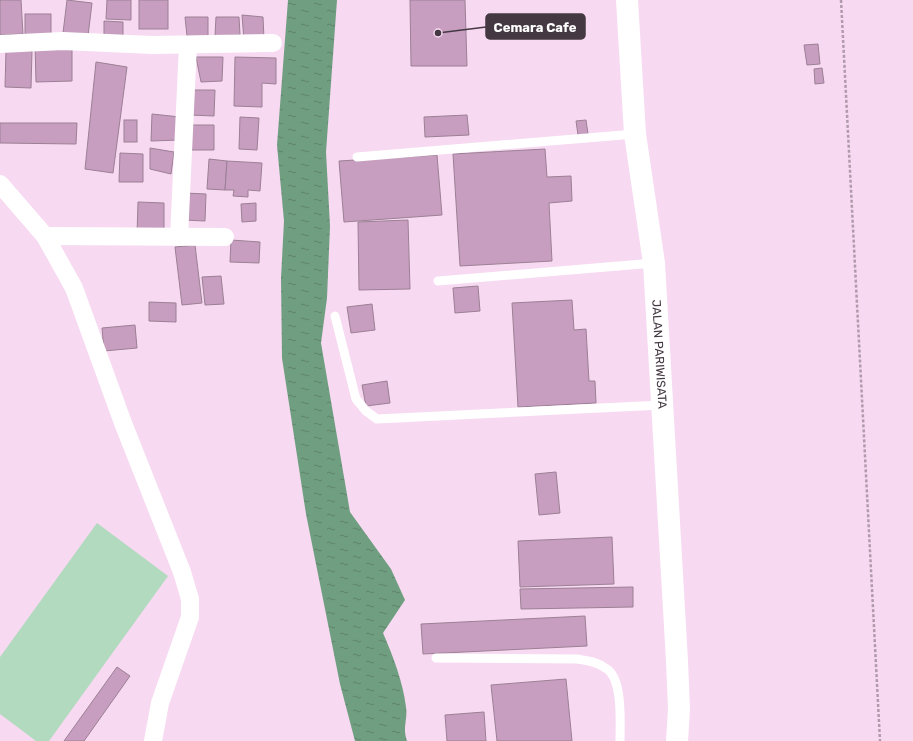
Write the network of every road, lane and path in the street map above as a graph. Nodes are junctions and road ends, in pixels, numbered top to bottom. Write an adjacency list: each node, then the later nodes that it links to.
1 (627, 0): 6 (main road, JALAN PARIWISATA)
2 (841, 0): 22 (path)
3 (273, 43): 5 (street)
4 (0, 44): 5 (street)
5 (188, 45): 10 (street)
6 (635, 134): 7 (lane); 12 (main road, JALAN PARIWISATA)
7 (356, 157)
8 (0, 184): 9 (street)
9 (45, 236): 10 (street); 18 (street)
10 (179, 237): 11 (street)
11 (225, 237)
12 (654, 263): 13 (lane); 15 (main road, JALAN PARIWISATA)
13 (438, 282)
14 (335, 316): 15 (lane)
15 (662, 405): 17 (main road, JALAN PARIWISATA)
16 (436, 658): 19 (lane)
17 (679, 709): 20 (main road, JALAN PARIWISATA); 21 (main road, JALAN PARIWISATA)
18 (153, 741)
19 (620, 741)
20 (677, 741)
21 (684, 741)
22 (880, 741)

